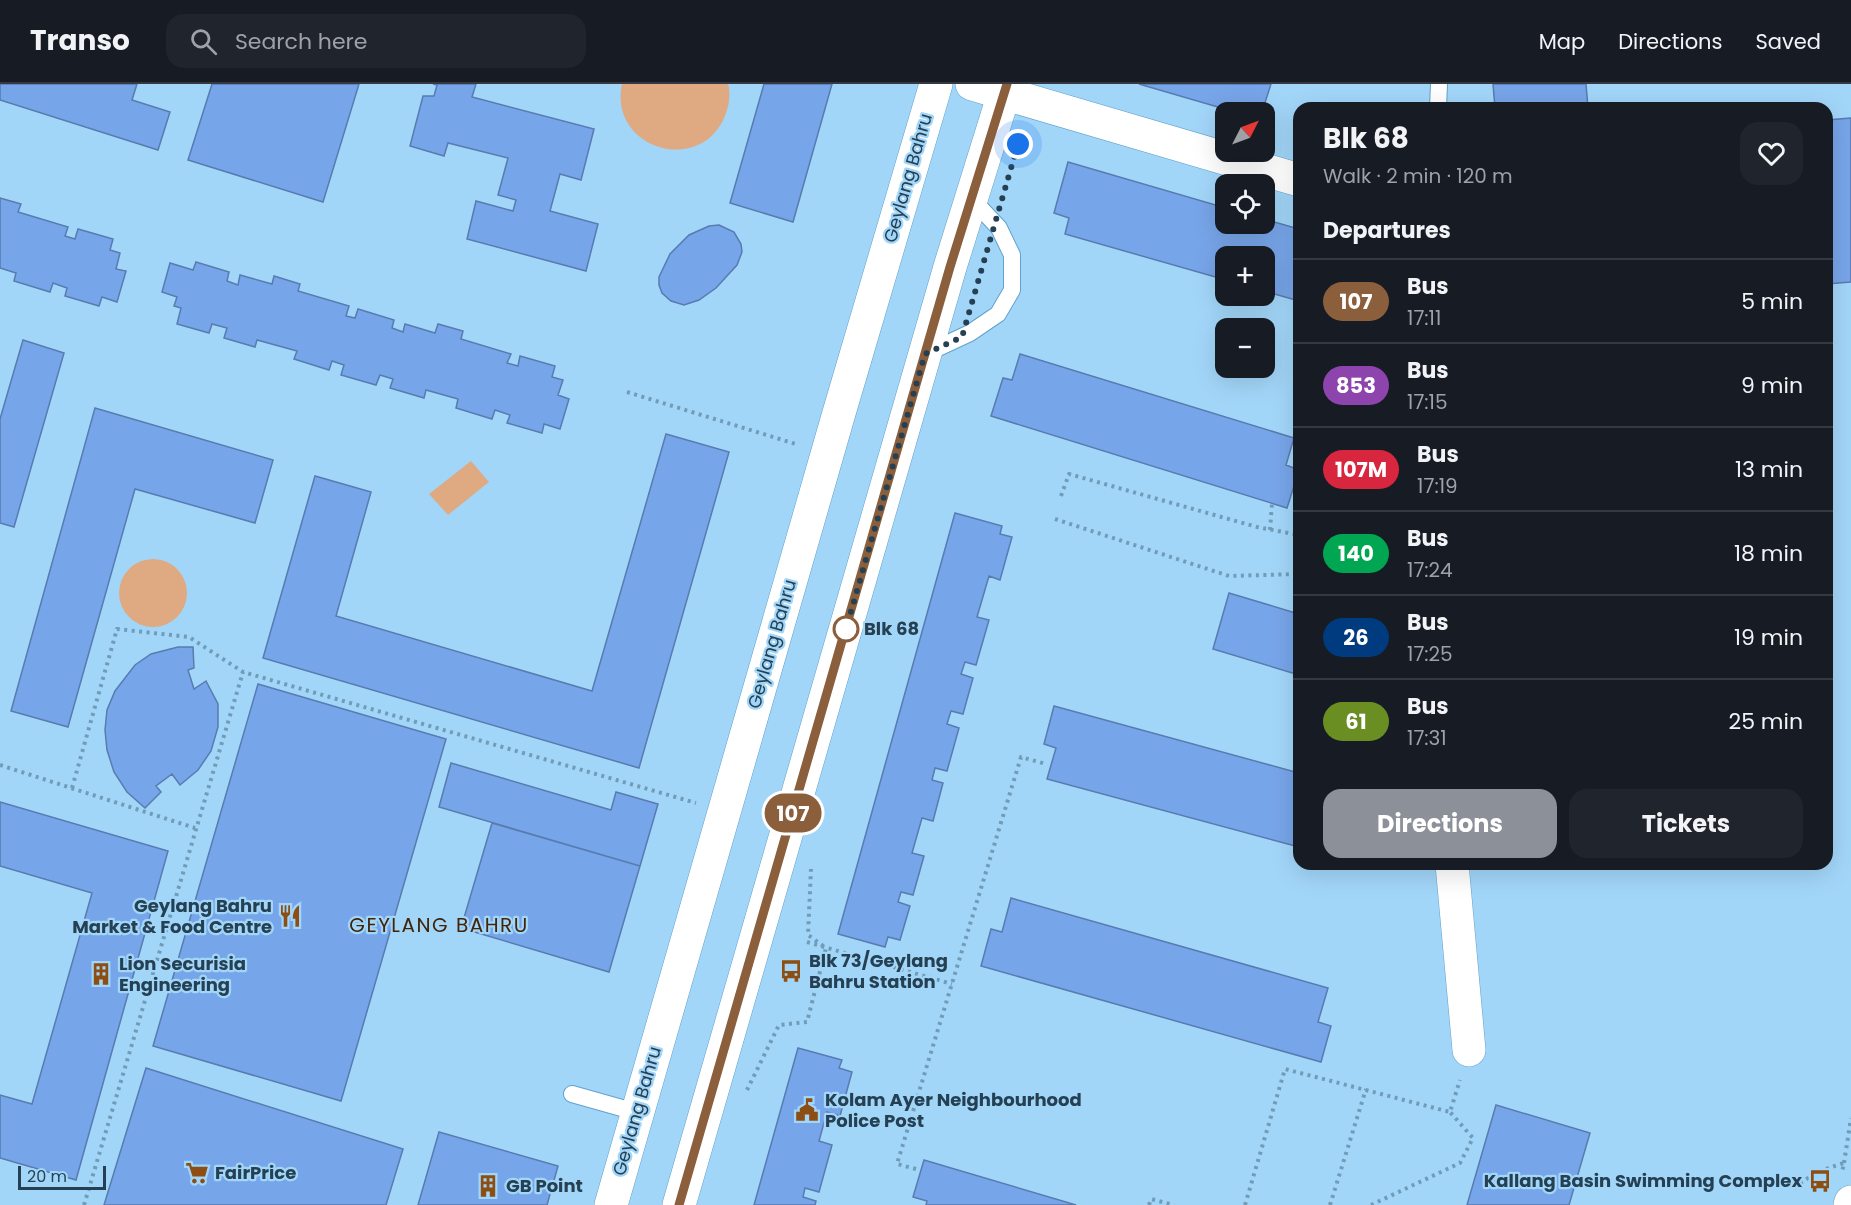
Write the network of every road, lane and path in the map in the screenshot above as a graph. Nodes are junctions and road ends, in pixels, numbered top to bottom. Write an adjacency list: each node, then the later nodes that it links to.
1 (936, 84): 32 (main road, Geylang Bahru)
2 (972, 84): 4 (main road)
3 (1439, 84): 5 (lane)
4 (1005, 89): 6 (main road); 7 (main road)
5 (1438, 102)
6 (1293, 178)
7 (971, 198): 8 (main road); 8 (lane)
8 (925, 354): 41 (main road)
9 (627, 392): 10 (path)
10 (800, 445)
11 (1061, 496): 14 (path)
12 (1272, 503): 14 (path)
13 (1055, 519): 16 (path)
14 (1270, 530): 15 (path)
15 (1293, 534)
16 (1293, 574)
17 (243, 672): 20 (path); 21 (path); 22 (path)
18 (1046, 764): 27 (path)
19 (0, 765): 20 (path)
20 (72, 788): 22 (path)
21 (703, 805)
22 (195, 828): 39 (path)
23 (811, 863): 26 (path)
24 (1453, 870): 28 (main road)
25 (807, 942): 26 (path)
26 (826, 948): 27 (path); 31 (path)
27 (952, 984): 36 (path)
28 (1469, 1050): 33 (path)
29 (1366, 1089): 33 (path); 44 (path); 45 (path)
30 (572, 1094): 32 (lane)
31 (743, 1098)
32 (636, 1112): 40 (main road, Geylang Bahru)
33 (1450, 1112): 46 (path)
34 (1851, 1118): 35 (path)
35 (1844, 1163): 37 (path); 38 (path)
36 (916, 1169)
37 (1794, 1188)
38 (1848, 1193)
39 (84, 1205)
40 (611, 1205)
41 (678, 1205)
42 (1149, 1205): 43 (path)
43 (1174, 1205)
44 (1245, 1205)
45 (1330, 1205)
46 (1371, 1205)

